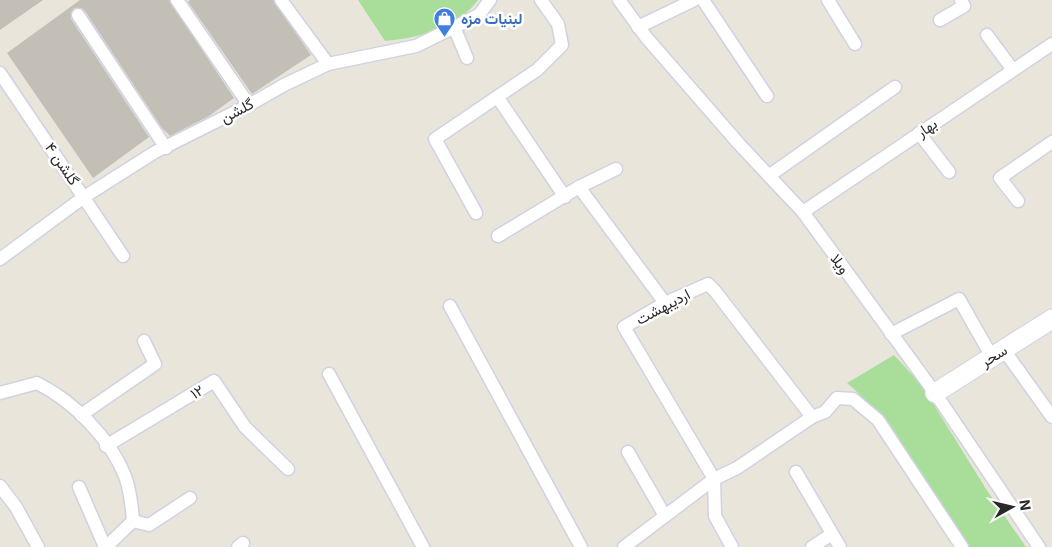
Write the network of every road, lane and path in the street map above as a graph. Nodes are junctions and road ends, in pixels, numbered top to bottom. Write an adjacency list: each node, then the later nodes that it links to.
1 (177, 0): 25 (street)
2 (281, 0): 19 (street)
3 (490, 0): 13 (street, گلشن)
4 (542, 0): 24 (street)
5 (619, 0): 10 (street, ویلا)
6 (694, 0): 14 (street)
7 (703, 0): 23 (street)
8 (828, 0): 16 (street)
9 (961, 0): 12 (street)
10 (628, 6): 14 (street, ویلا)
11 (78, 14): 28 (street)
12 (940, 20)
13 (454, 27): 18 (street); 19 (street, گلشن)
14 (638, 27): 31 (street, ویلا)
15 (987, 35): 20 (street)
16 (855, 44)
17 (1050, 50): 20 (street, بهار)
18 (467, 58)
19 (328, 64): 25 (street, گلشن)
20 (1013, 70): 26 (street, بهار)
21 (0, 73): 33 (street, گلشن ۴)
22 (895, 87): 31 (street)
23 (767, 96)
24 (498, 98): 34 (street); 37 (street)
25 (249, 105): 28 (street, گلشن)
26 (918, 133): 30 (street); 36 (street, بهار)
27 (1052, 142): 35 (street)
28 (166, 148): 33 (street, گلشن)
29 (616, 169): 32 (street)
30 (949, 172)
31 (770, 175): 36 (street, ویلا)
32 (579, 187): 34 (street); 41 (street)
33 (84, 197): 39 (street, گلشن ۴); 40 (street, گلشن)
34 (565, 197): 38 (street)
35 (1018, 202)
36 (803, 212): 44 (street, ویلا)
37 (476, 213)
38 (498, 236)
39 (123, 256)
40 (0, 259)
41 (665, 303): 51 (street, اردیبهشت); 57 (street, اردیبهشت)
42 (450, 306): 67 (street)
43 (1051, 323): 46 (street, سحر)
44 (891, 334): 46 (street); 49 (street, ویلا)
45 (144, 341): 50 (street)
46 (998, 353): 49 (street, سحر); 52 (street)
47 (329, 374): 66 (street)
48 (0, 393): 50 (street)
49 (935, 393): 73 (street, ویلا)
50 (81, 415): 53 (street)
51 (812, 417): 57 (street); 72 (street)
52 (1052, 417)
53 (106, 446): 55 (street, ۱۲); 62 (street)
54 (628, 452): 61 (street)
55 (288, 469)
56 (796, 472): 63 (street)
57 (714, 479): 61 (street); 69 (street, اردیبهشت)
58 (0, 486): 64 (street)
59 (79, 486): 65 (street)
60 (190, 498): 62 (street)
61 (665, 516): 68 (street)
62 (133, 521): 65 (street)
63 (832, 534): 70 (street); 71 (street)
64 (38, 547)
65 (105, 547)
66 (424, 547)
67 (581, 547)
68 (624, 547)
69 (732, 547)
70 (812, 547)
71 (840, 547)
72 (962, 547)
73 (1039, 547)

